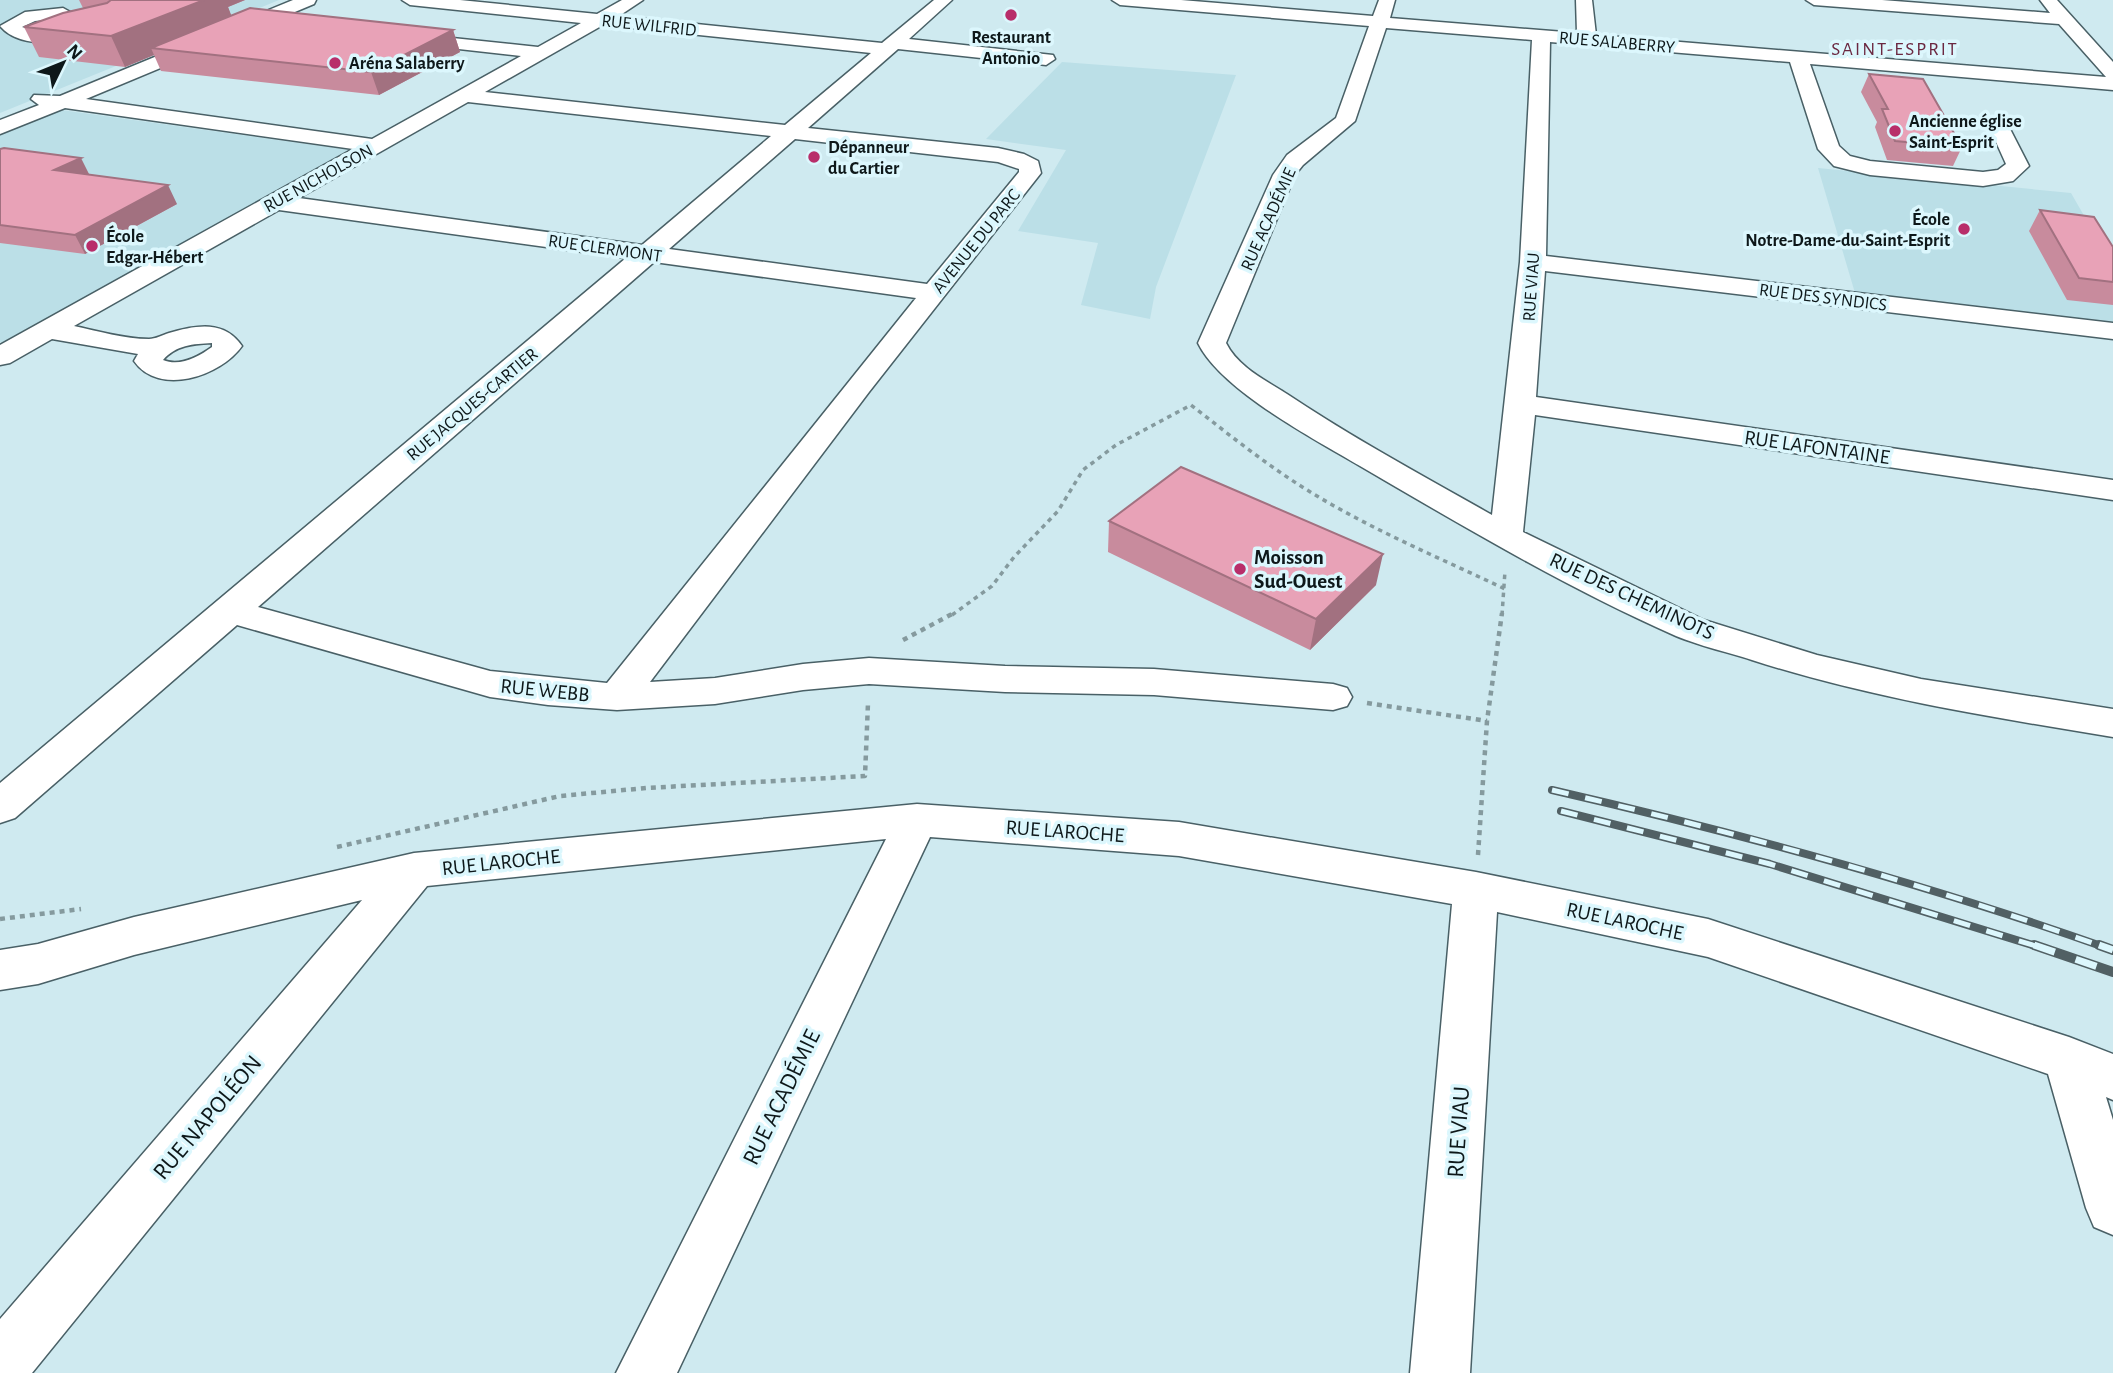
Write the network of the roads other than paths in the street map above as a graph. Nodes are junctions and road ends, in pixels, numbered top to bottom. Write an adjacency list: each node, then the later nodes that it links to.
1 (282, 0): 14 (street)
2 (307, 0): 17 (street)
3 (410, 0): 16 (street, RUE WILFRID)
4 (635, 0): 16 (street, RUE NICHOLSON)
5 (944, 0): 26 (street, RUE JACQUES-CARTIER)
6 (1120, 0): 11 (street, RUE SALABERRY)
7 (1359, 0): 11 (street)
8 (1584, 0): 24 (street)
9 (1814, 0): 15 (street); 18 (street)
10 (2048, 0): 15 (street)
11 (1259, 6): 12 (street, RUE SALABERRY)
12 (1384, 11): 23 (street, RUE SALABERRY); 49 (street, RUE ACADÉMIE)
13 (48, 16): 21 (street)
14 (235, 19): 17 (street); 34 (street)
15 (2065, 19): 31 (street)
16 (599, 20): 26 (street, RUE WILFRID); 27 (street, RUE NICHOLSON)
17 (256, 22): 20 (street); 35 (street)
18 (1825, 22)
19 (91, 26): 21 (street)
20 (297, 26)
21 (5, 28)
22 (392, 36): 27 (street)
23 (1541, 36): 24 (street, RUE SALABERRY); 43 (street, RUE VIAU)
24 (1587, 40): 28 (street, RUE SALABERRY)
25 (1836, 43): 30 (street)
26 (890, 46): 29 (street, RUE WILFRID); 38 (street, RUE JACQUES-CARTIER)
27 (542, 53): 33 (street, RUE NICHOLSON)
28 (1798, 58): 30 (street, RUE SALABERRY); 39 (street)
29 (1046, 59)
30 (1845, 62): 32 (street, RUE SALABERRY)
31 (2113, 74)
32 (2113, 84)
33 (465, 96): 38 (street, AVENUE DU PARC); 40 (street, RUE NICHOLSON)
34 (41, 99): 35 (street); 36 (street)
35 (64, 102): 37 (street); 40 (street)
36 (0, 115)
37 (0, 128)
38 (789, 133): 42 (street, RUE JACQUES-CARTIER); 44 (street, AVENUE DU PARC)
39 (2003, 133)
40 (375, 146): 41 (street, RUE NICHOLSON)
41 (275, 202): 42 (street, RUE CLERMONT); 45 (street, RUE NICHOLSON)
42 (647, 254): 44 (street, RUE CLERMONT); 53 (street, RUE JACQUES-CARTIER)
43 (1533, 262): 46 (street, RUE DES SYNDICS); 50 (street, RUE VIAU)
44 (934, 293): 54 (street, AVENUE DU PARC)
45 (47, 330): 47 (street); 48 (street, RUE NICHOLSON)
46 (2113, 331)
47 (157, 349)
48 (0, 357)
49 (1234, 372): 52 (street, RUE DES CHEMINOTS)
50 (1521, 404): 51 (street, RUE LAFONTAINE); 52 (street, RUE VIAU)
51 (2113, 490)
52 (1506, 537): 56 (street, RUE DES CHEMINOTS)
53 (229, 611): 54 (street, RUE WEBB); 57 (street, RUE JACQUES-CARTIER)
54 (617, 697): 55 (street, RUE WEBB)
55 (1332, 697)
56 (2113, 723)
57 (0, 807)
58 (917, 820): 59 (street, RUE LAROCHE); 60 (street, RUE LAROCHE); 65 (street, RUE ACADÉMIE)
59 (414, 870): 61 (street, RUE LAROCHE); 64 (street, RUE NAPOLÉON)
60 (1476, 890): 62 (street, RUE LAROCHE); 66 (street, RUE VIAU)
61 (0, 970)
62 (2091, 1068): 63 (street)
63 (2113, 1208)
64 (0, 1364)
65 (646, 1373)
66 (1440, 1373)

